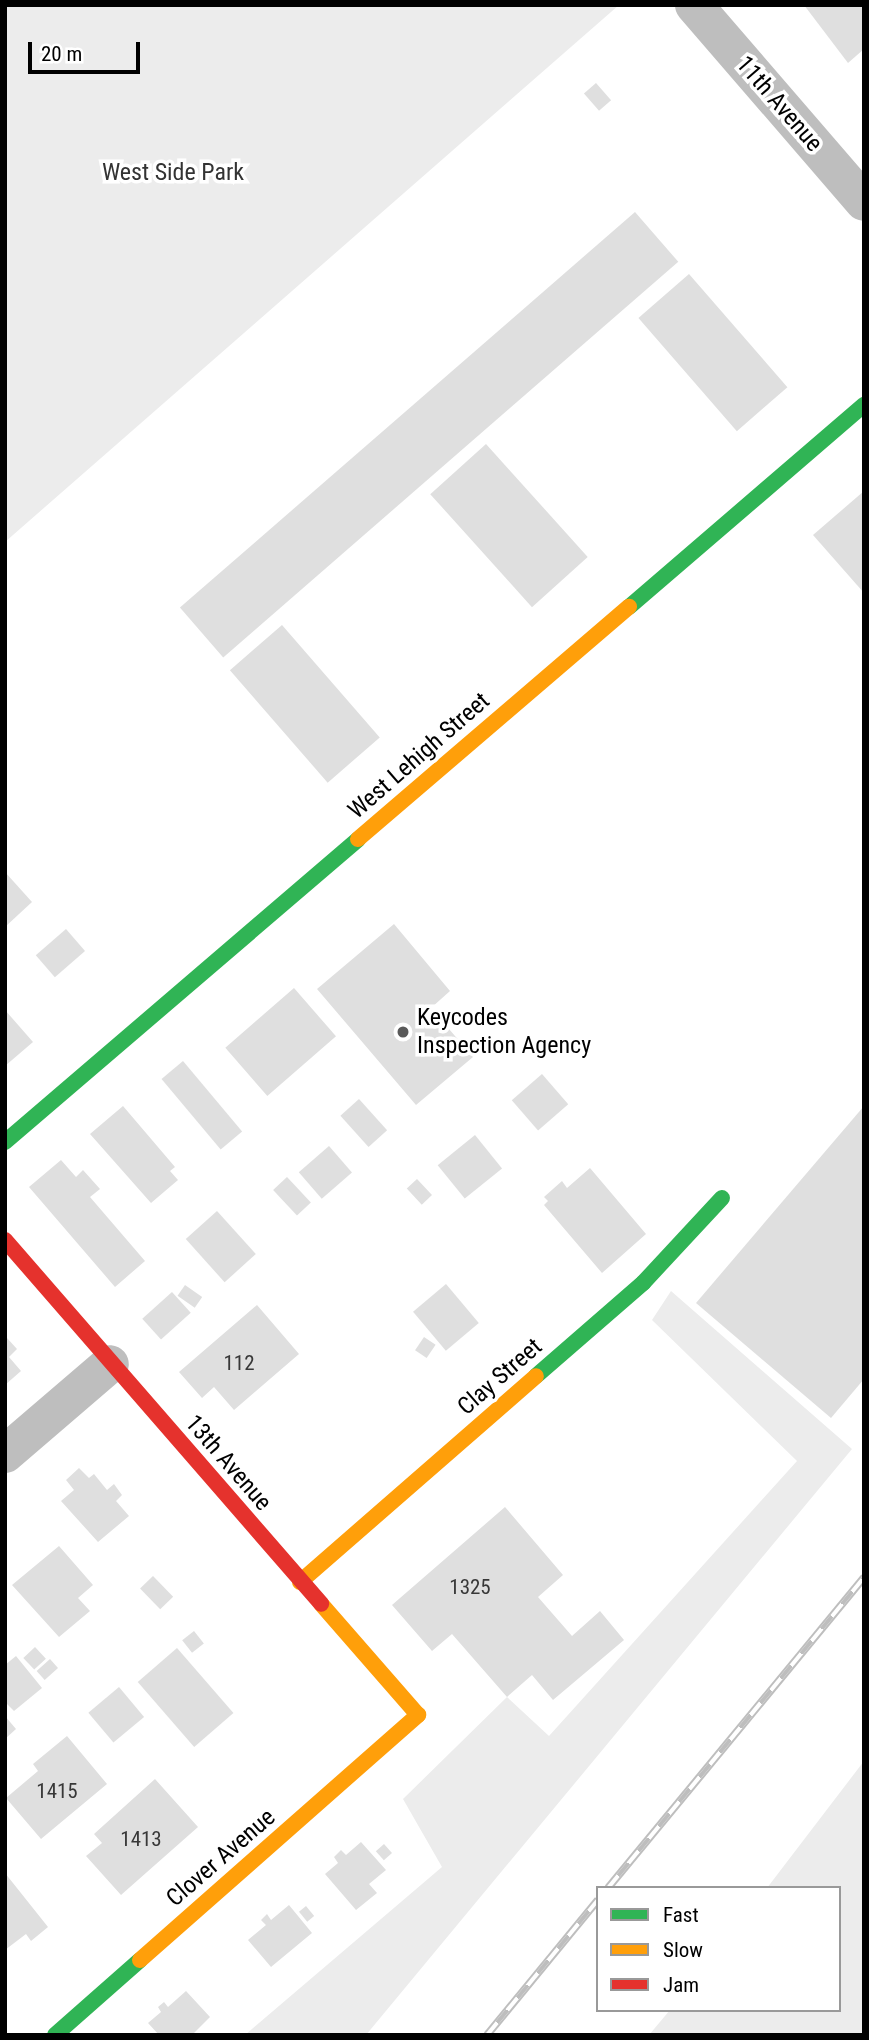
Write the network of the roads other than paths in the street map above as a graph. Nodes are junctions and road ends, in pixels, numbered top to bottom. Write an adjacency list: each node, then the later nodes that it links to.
1 (694, 5): 2 (street, 11th Avenue)
2 (864, 202)
3 (864, 405): 4 (street, West Lehigh Street)
4 (5, 1142)
5 (722, 1198): 9 (street, Clay Street)
6 (5, 1240): 7 (street, 13th Avenue)
7 (110, 1364): 8 (street); 9 (street, 13th Avenue)
8 (5, 1454)
9 (300, 1582): 10 (street, 13th Avenue)
10 (418, 1715): 11 (street, Clover Avenue)
11 (55, 2035)

